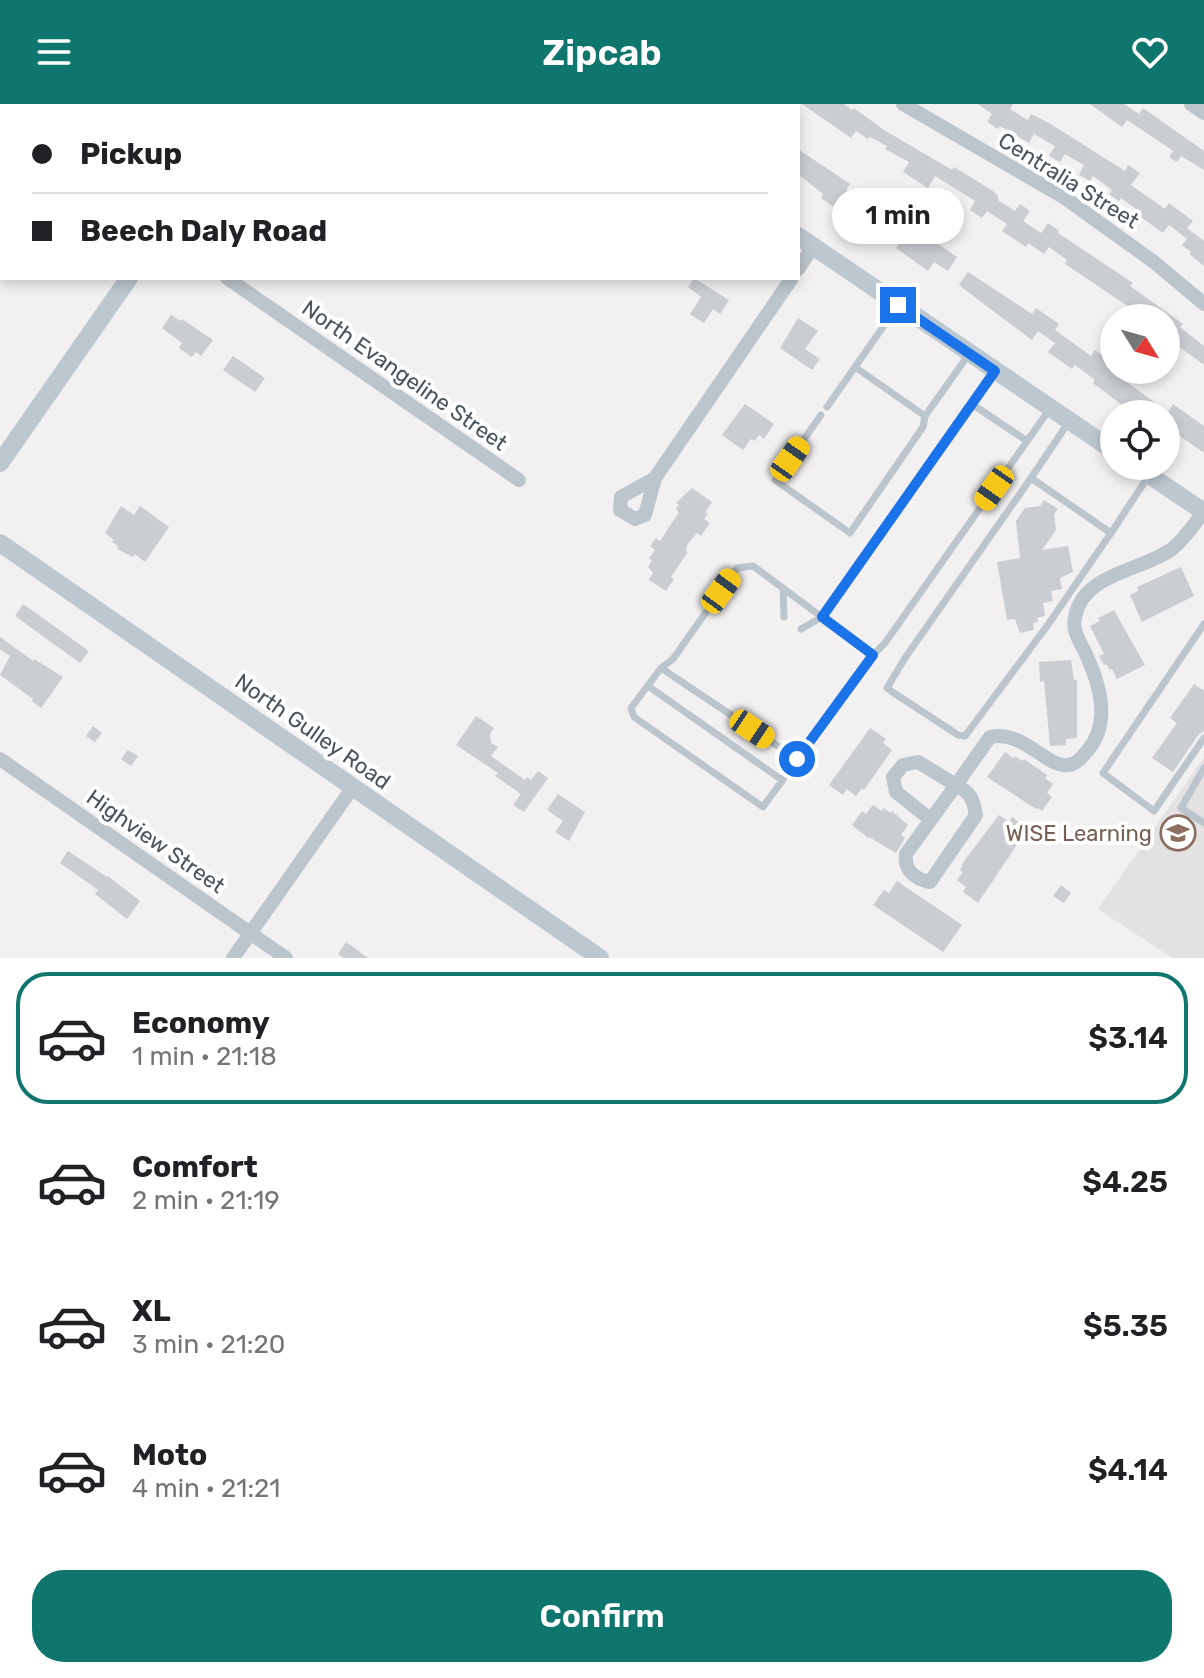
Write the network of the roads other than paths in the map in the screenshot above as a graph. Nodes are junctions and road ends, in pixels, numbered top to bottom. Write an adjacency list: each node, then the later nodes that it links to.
1 (903, 104): 9 (street, Centralia Street)
2 (1191, 104): 3 (street)
3 (1204, 113)
4 (806, 242): 5 (street); 10 (street)
5 (800, 262)
6 (128, 280): 22 (street)
7 (230, 280): 25 (street, North Evangeline Street)
8 (791, 280): 23 (street)
9 (1204, 304)
10 (898, 305): 11 (street); 12 (lane)
11 (970, 354): 13 (street); 18 (lane)
12 (855, 367): 15 (lane); 18 (lane)
13 (995, 371): 14 (lane); 16 (street)
14 (972, 404): 20 (lane); 33 (lane)
15 (827, 407)
16 (1050, 408): 19 (street); 20 (lane)
17 (821, 415): 18 (lane)
18 (925, 416)
19 (1069, 421): 21 (street); 24 (lane)
20 (1027, 441): 36 (lane)
21 (1100, 442)
22 (0, 463)
23 (655, 478)
24 (1031, 478): 29 (lane); 29 (lane)
25 (519, 480)
26 (1138, 480): 29 (lane)
27 (1156, 480): 28 (street)
28 (1204, 512): 45 (street)
29 (1111, 533)
30 (0, 543): 46 (street, North Gulley Road)
31 (783, 588): 32 (lane); 33 (lane); 37 (lane)
32 (784, 617)
33 (822, 617): 35 (lane); 36 (lane)
34 (1204, 624): 39 (lane)
35 (801, 629)
36 (873, 655): 41 (lane)
37 (661, 668): 38 (lane); 41 (lane)
38 (648, 686): 43 (lane); 43 (lane)
39 (1204, 738)
40 (0, 759): 49 (street, Highview Street)
41 (797, 759): 43 (lane)
42 (1204, 768): 44 (lane)
43 (782, 780)
44 (1201, 780): 48 (lane)
45 (956, 785): 47 (street); 47 (street); 47 (street)
46 (353, 787): 49 (street); 52 (street, North Gulley Road)
47 (930, 819)
48 (1204, 823)
49 (250, 933): 50 (street); 51 (street, Highview Street)
50 (233, 958)
51 (286, 958)
52 (600, 958)

